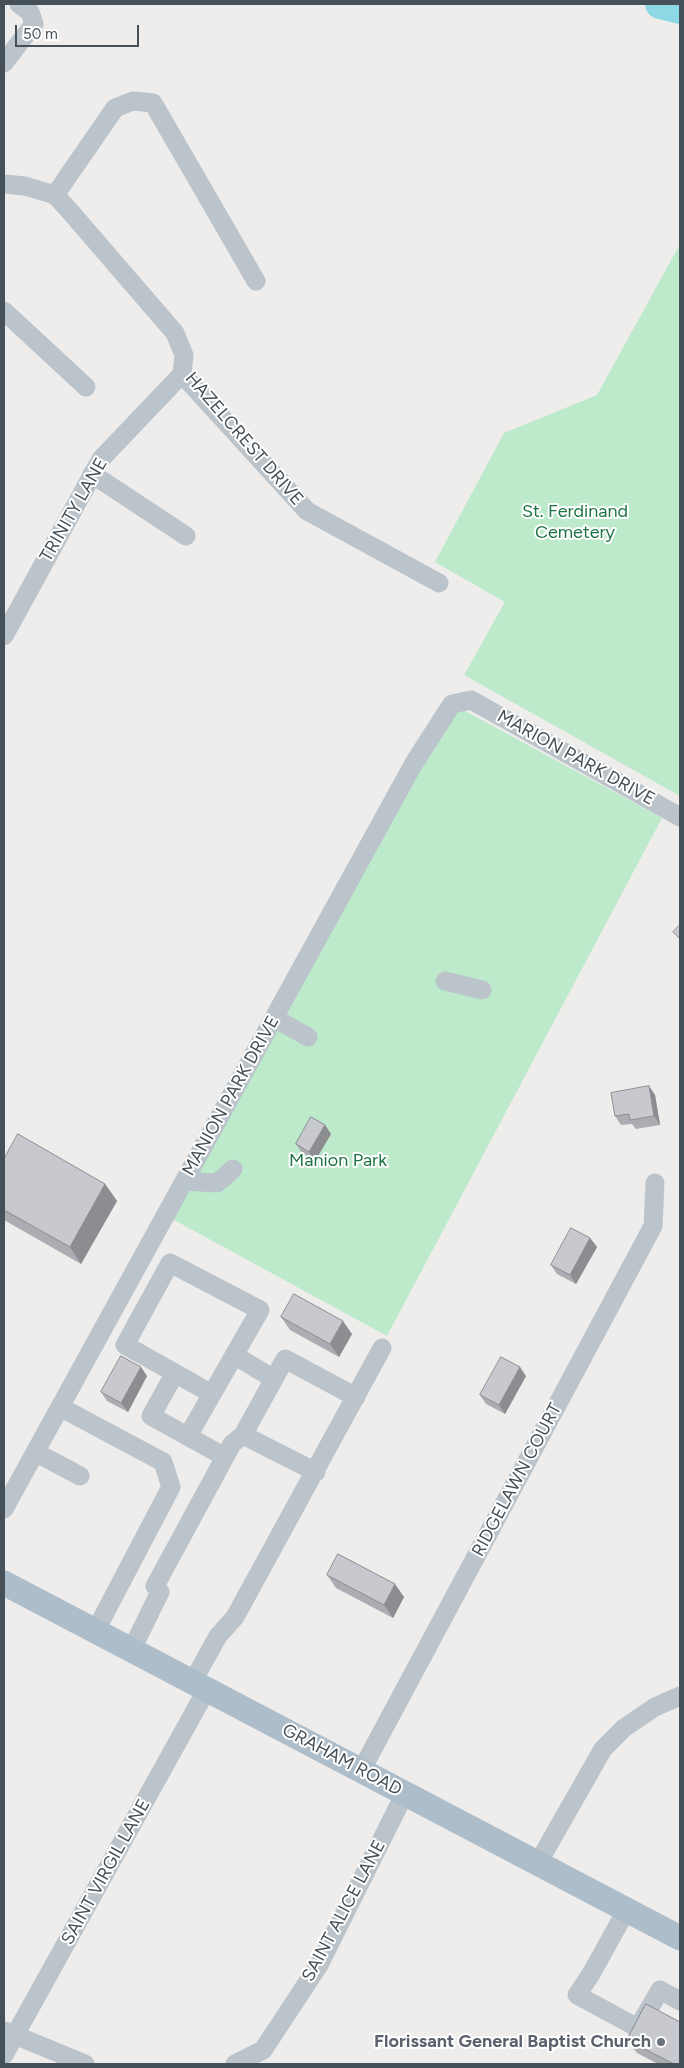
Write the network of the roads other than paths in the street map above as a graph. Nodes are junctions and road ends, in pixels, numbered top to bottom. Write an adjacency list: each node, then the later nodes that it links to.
1 (19, 4): 2 (street)
2 (4, 63)
3 (4, 184): 4 (street)
4 (55, 195): 5 (street); 7 (street, HAZELCREST DRIVE)
5 (256, 281)
6 (4, 311): 8 (street)
7 (182, 374): 9 (street, TRINITY LANE); 11 (street, HAZELCREST DRIVE)
8 (86, 388)
9 (92, 474): 10 (street); 12 (street, TRINITY LANE)
10 (186, 536)
11 (439, 583)
12 (4, 636)
13 (471, 700): 14 (street, MARION PARK DRIVE); 17 (street, MANION PARK DRIVE)
14 (680, 817)
15 (445, 981): 16 (street)
16 (482, 990)
17 (274, 1018): 18 (street); 20 (street, MANION PARK DRIVE)
18 (308, 1037)
19 (233, 1170): 20 (street)
20 (184, 1181): 22 (street, MANION PARK DRIVE)
21 (655, 1183): 43 (street, RIDGELAWN COURT)
22 (122, 1293): 23 (street); 30 (street, MANION PARK DRIVE)
23 (147, 1306): 25 (street); 26 (street)
24 (382, 1348): 29 (street)
25 (234, 1355): 27 (street); 28 (street)
26 (175, 1372): 28 (street); 32 (street)
27 (274, 1379): 29 (street); 31 (street)
28 (212, 1394): 32 (street)
29 (356, 1397): 35 (street)
30 (60, 1407): 33 (street, MANION PARK DRIVE); 39 (street)
31 (243, 1434): 34 (street); 35 (street)
32 (188, 1436): 34 (street)
33 (35, 1452): 36 (street); 37 (street, MANION PARK DRIVE)
34 (225, 1457): 40 (street)
35 (316, 1472): 41 (street)
36 (80, 1476)
37 (4, 1509)
38 (4, 1583): 39 (main road, GRAHAM ROAD)
39 (96, 1630): 40 (main road, GRAHAM ROAD)
40 (132, 1649): 41 (main road, GRAHAM ROAD)
41 (200, 1685): 43 (main road, GRAHAM ROAD); 49 (street, SAINT VIRGIL LANE)
42 (680, 1696): 45 (street)
43 (361, 1771): 44 (main road, GRAHAM ROAD)
44 (405, 1793): 45 (main road, GRAHAM ROAD); 52 (street, SAINT ALICE LANE)
45 (538, 1863): 46 (main road, GRAHAM ROAD)
46 (627, 1909): 47 (main road, GRAHAM ROAD); 48 (street)
47 (680, 1938)
48 (680, 2001)
49 (9, 2033): 50 (street, SAINT VIRGIL LANE); 51 (street)
50 (4, 2055)
51 (85, 2064)
52 (235, 2064)

